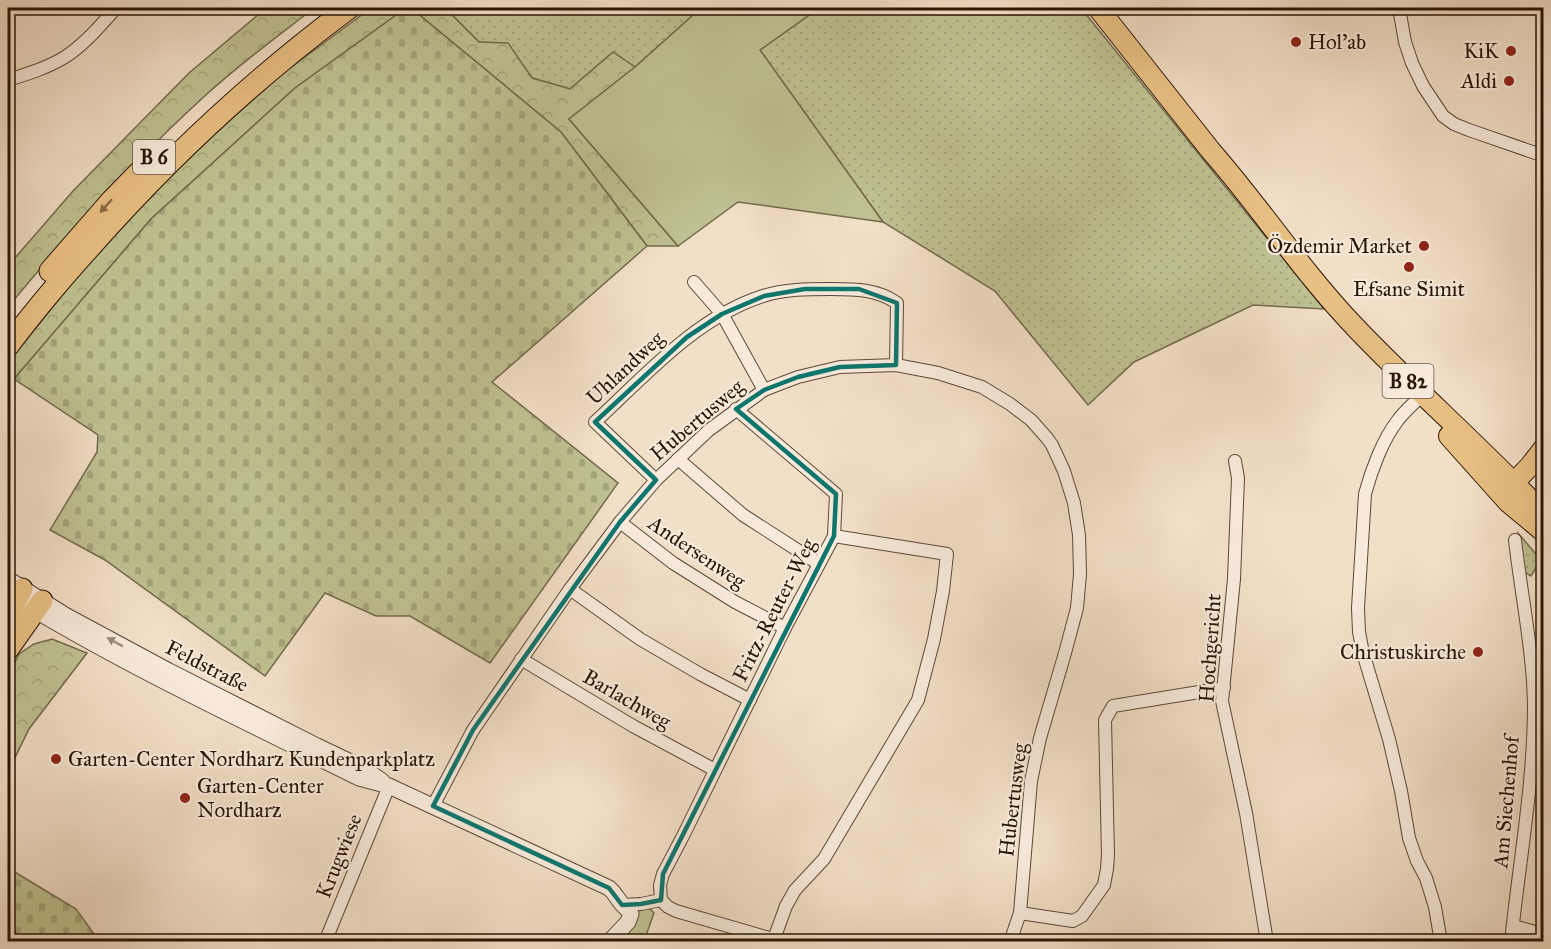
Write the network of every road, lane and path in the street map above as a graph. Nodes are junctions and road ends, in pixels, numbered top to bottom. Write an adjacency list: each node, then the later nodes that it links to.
1 (116, 8): 6 (street)
2 (327, 8): 11 (highway, B 6, one-way to 11)
3 (350, 8): 12 (highway, B 6)
4 (1098, 8): 7 (main road, B 82)
5 (1399, 8): 8 (street)
6 (8, 80)
7 (1211, 152): 15 (main road, B 82); 22 (main road, B 82)
8 (1544, 156)
9 (694, 282): 10 (street)
10 (722, 314): 13 (street, Uhlandweg); 14 (street); 21 (street, Uhlandweg)
11 (8, 323)
12 (8, 346)
13 (896, 365): 14 (street, Hubertusweg); 45 (street, Hubertusweg)
14 (764, 390): 16 (street, Hubertusweg)
15 (1418, 399): 22 (main road, B 82); 53 (street)
16 (736, 409): 18 (street, Hubertusweg); 26 (street)
17 (1544, 448): 20 (main road)
18 (678, 459): 21 (street, Hubertusweg); 28 (street)
19 (1235, 461): 38 (street, Hochgericht)
20 (1537, 467): 22 (main road)
21 (656, 480): 24 (street, Hubertusweg)
22 (1511, 492): 23 (main road, B 82)
23 (1534, 515): 25 (main road, B 82)
24 (620, 522): 29 (street, Hubertusweg); 33 (street, Andersenweg)
25 (1544, 532)
26 (834, 536): 28 (street, Fritz-Reuter-Weg); 48 (street, Fritz-Reuter-Weg)
27 (1515, 540): 37 (street, Am Siechenhof)
28 (819, 564): 33 (street, Fritz-Reuter-Weg)
29 (570, 589): 35 (street, Hubertusweg); 39 (street)
30 (13, 590): 31 (street, Feldstraße); 32 (highway)
31 (39, 606): 34 (highway); 41 (street, Feldstraße)
32 (8, 623)
33 (785, 628): 39 (street, Fritz-Reuter-Weg)
34 (8, 649)
35 (521, 659): 40 (street, Barlachweg); 42 (street, Hubertusweg)
36 (1544, 661): 37 (street)
37 (1531, 666): 46 (street, Am Siechenhof)
38 (1224, 688): 45 (street); 52 (street, Hochgericht)
39 (750, 700): 40 (street, Fritz-Reuter-Weg)
40 (715, 770): 43 (street, Fritz-Reuter-Weg)
41 (389, 786): 42 (street, Feldstraße); 50 (street, Krugwiese)
42 (433, 806): 44 (street, Feldstraße)
43 (661, 900): 44 (street); 48 (street)
44 (622, 905): 47 (street)
45 (1020, 913): 51 (street, Hubertusweg)
46 (1513, 926): 49 (street); 54 (street, Am Siechenhof)
47 (610, 940)
48 (779, 940)
49 (1544, 941)
50 (326, 942)
51 (1010, 942)
52 (1267, 942)
53 (1441, 942)
54 (1511, 942)

